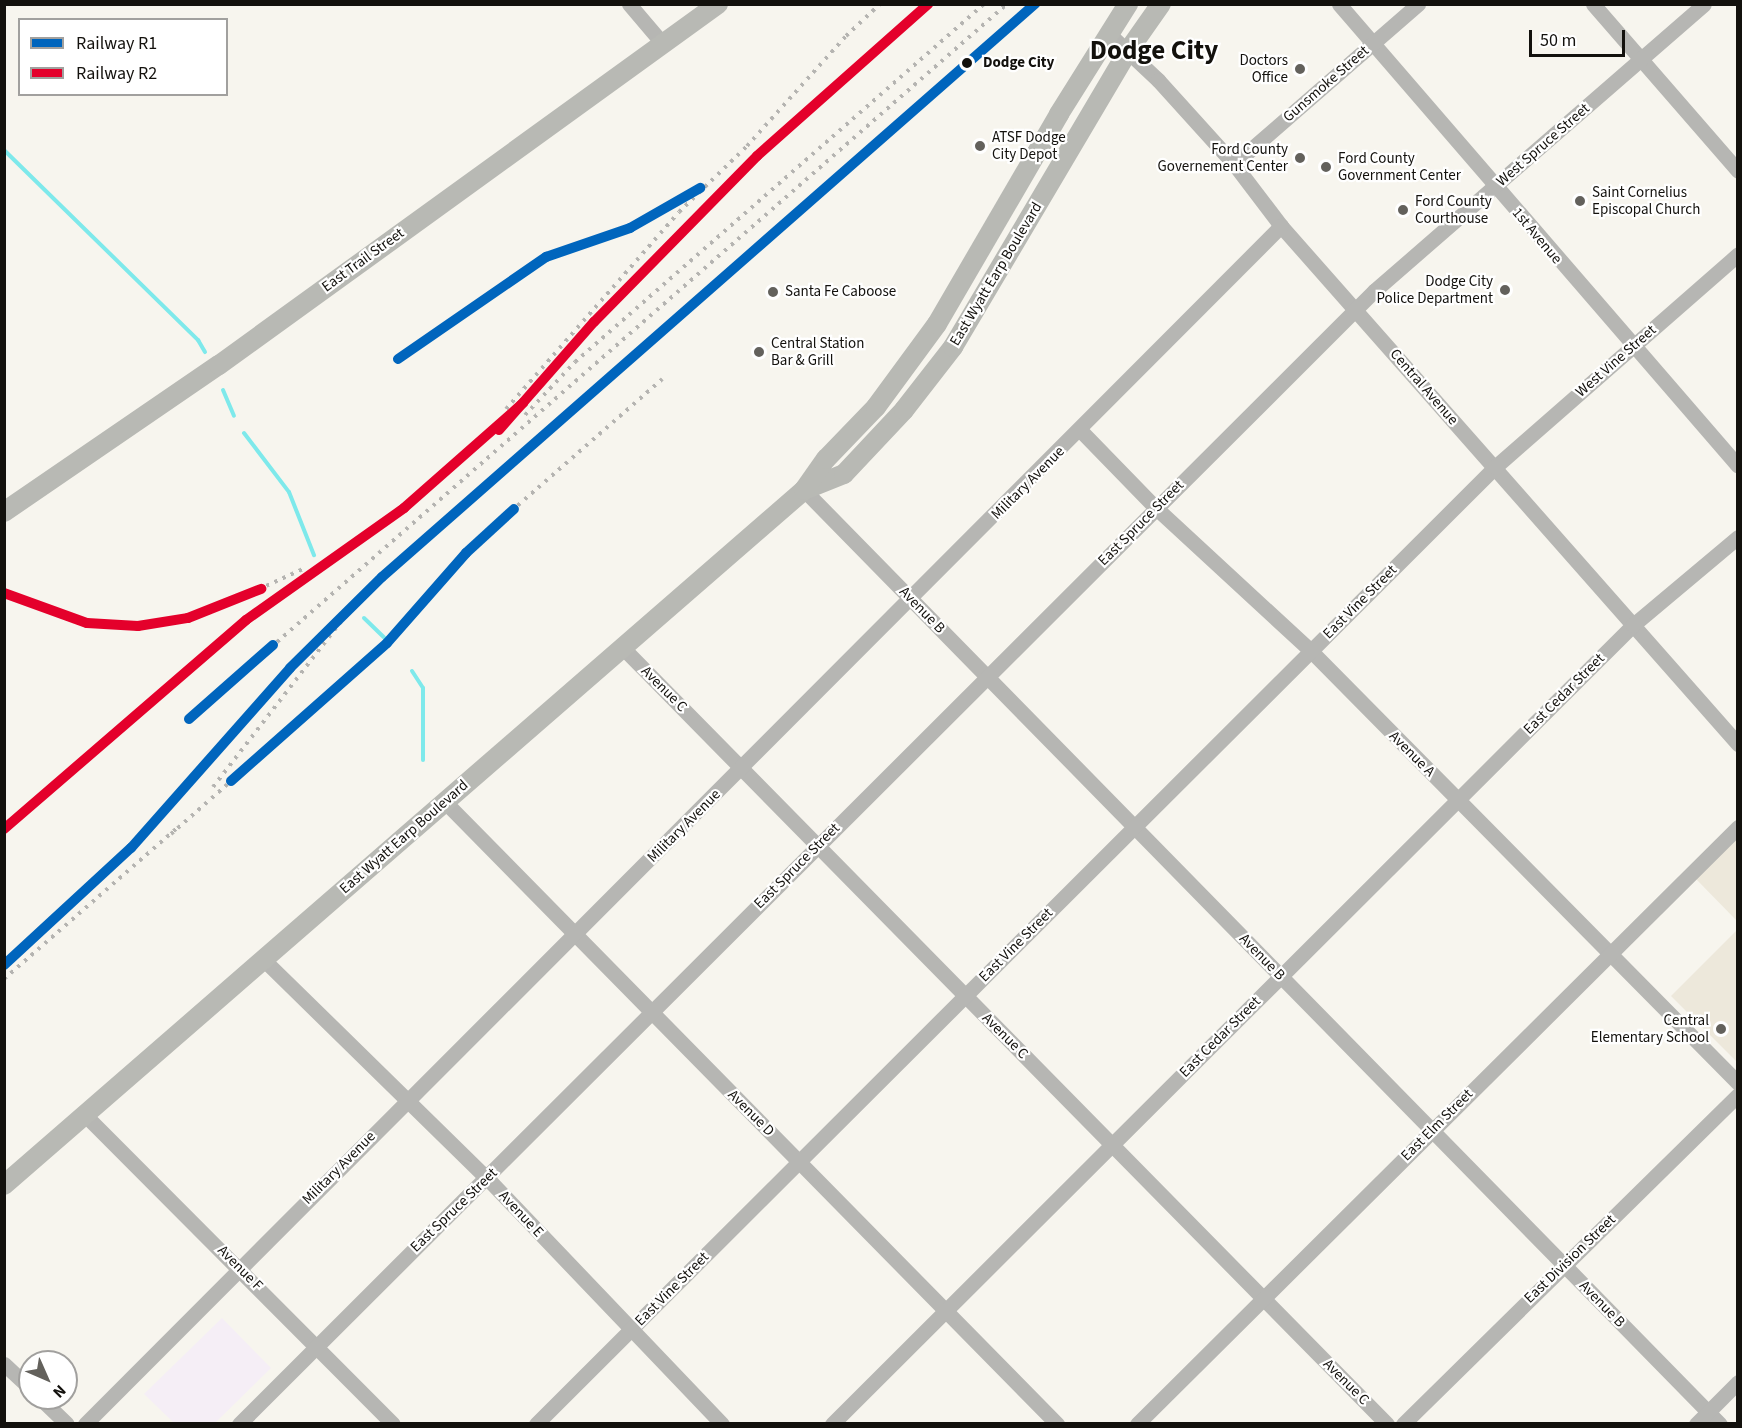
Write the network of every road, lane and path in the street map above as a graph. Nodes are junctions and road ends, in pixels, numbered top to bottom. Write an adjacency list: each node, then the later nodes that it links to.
1 (629, 4): 11 (street)
2 (718, 4): 11 (main road, East Trail Street)
3 (1128, 4): 9 (main road, East Wyatt Earp Boulevard)
4 (1161, 4): 12 (main road, East Wyatt Earp Boulevard)
5 (1339, 4): 10 (street, 1st Avenue)
6 (1418, 4): 10 (street, Gunsmoke Street)
7 (1593, 4): 13 (street)
8 (1704, 4): 13 (street, West Spruce Street)
9 (1108, 33): 12 (street, Central Avenue); 24 (main road, East Wyatt Earp Boulevard)
10 (1374, 43): 14 (street, Gunsmoke Street); 16 (street, 1st Avenue)
11 (663, 44): 26 (main road, East Trail Street)
12 (1128, 51): 14 (street, Central Avenue); 24 (main road, East Wyatt Earp Boulevard)
13 (1641, 60): 15 (street); 16 (street, West Spruce Street)
14 (1234, 164): 17 (street, Central Avenue)
15 (1737, 171)
16 (1495, 186): 19 (street, West Spruce Street); 20 (street, 1st Avenue)
17 (1281, 226): 19 (street, Central Avenue); 21 (street, Military Avenue)
18 (1737, 254): 20 (street, West Vine Street)
19 (1356, 309): 23 (street, Central Avenue); 25 (street, East Spruce Street)
20 (1632, 347): 22 (street, 1st Avenue); 23 (street, West Vine Street)
21 (1081, 431): 25 (street, Avenue A); 28 (street, Military Avenue)
22 (1737, 466)
23 (1495, 467): 29 (street, Central Avenue); 31 (street, East Vine Street)
24 (804, 490): 28 (street, Avenue B); 30 (main road, East Wyatt Earp Boulevard)
25 (1156, 508): 31 (street, Avenue A); 32 (street, East Spruce Street)
26 (4, 512)
27 (1737, 537): 29 (street, East Cedar Street)
28 (912, 600): 32 (street, Avenue B); 34 (street, Military Avenue)
29 (1633, 625): 33 (street, Central Avenue); 35 (street, East Cedar Street)
30 (623, 648): 34 (street, Avenue C); 36 (main road, East Wyatt Earp Boulevard)
31 (1311, 651): 35 (street, Avenue A); 37 (street, East Vine Street)
32 (987, 677): 37 (street, Avenue B); 39 (street, East Spruce Street)
33 (1737, 744)
34 (742, 768): 39 (street, Avenue C); 40 (street, Military Avenue)
35 (1458, 800): 41 (street, Avenue A); 43 (street, East Cedar Street)
36 (445, 802): 40 (street, Avenue D); 42 (main road, East Wyatt Earp Boulevard)
37 (1134, 827): 43 (street, Avenue B); 44 (street, East Vine Street)
38 (1737, 827): 41 (street, East Elm Street)
39 (818, 846): 44 (street, Avenue C); 45 (street, East Spruce Street)
40 (574, 934): 45 (street, Avenue D); 48 (street, Military Avenue)
41 (1610, 954): 46 (street, Avenue A); 50 (street, East Elm Street)
42 (264, 960): 48 (street, Avenue E); 49 (main road, East Wyatt Earp Boulevard)
43 (1281, 976): 50 (street, Avenue B); 51 (street, East Cedar Street)
44 (965, 996): 51 (street, Avenue C); 52 (street, East Vine Street)
45 (651, 1012): 52 (street, Avenue D); 53 (street, East Spruce Street)
46 (1737, 1083)
47 (1737, 1095): 55 (street, East Division Street)
48 (408, 1099): 53 (street, Avenue E); 56 (street, Military Avenue)
49 (85, 1115): 54 (main road, East Wyatt Earp Boulevard); 56 (street, Avenue F)
50 (1432, 1130): 55 (street, Avenue B); 57 (street, East Elm Street)
51 (1112, 1144): 57 (street, Avenue C); 58 (street, East Cedar Street)
52 (799, 1162): 58 (street, Avenue D); 59 (street, East Vine Street)
53 (487, 1178): 59 (street, Avenue E); 60 (street, East Spruce Street)
54 (4, 1185)
55 (1564, 1265): 65 (street, Avenue B); 76 (street, East Division Street)
56 (241, 1268): 60 (street, Avenue F); 67 (street, Military Avenue)
57 (1263, 1298): 74 (street, East Elm Street); 75 (street, Avenue C)
58 (946, 1311): 72 (street, East Cedar Street); 73 (street, Avenue D)
59 (630, 1330): 70 (street, East Vine Street); 71 (street, Avenue E)
60 (317, 1344): 68 (street, East Spruce Street); 69 (street, Avenue F)
61 (4, 1364): 62 (street)
62 (18, 1377)
63 (1737, 1382): 65 (street)
64 (52, 1410): 66 (street)
65 (1708, 1411): 77 (street); 78 (street, Avenue B)
66 (67, 1424)
67 (85, 1424)
68 (239, 1424)
69 (393, 1424)
70 (536, 1424)
71 (722, 1424)
72 (832, 1424)
73 (1057, 1424)
74 (1137, 1424)
75 (1387, 1424)
76 (1402, 1424)
77 (1696, 1424)
78 (1720, 1424)

